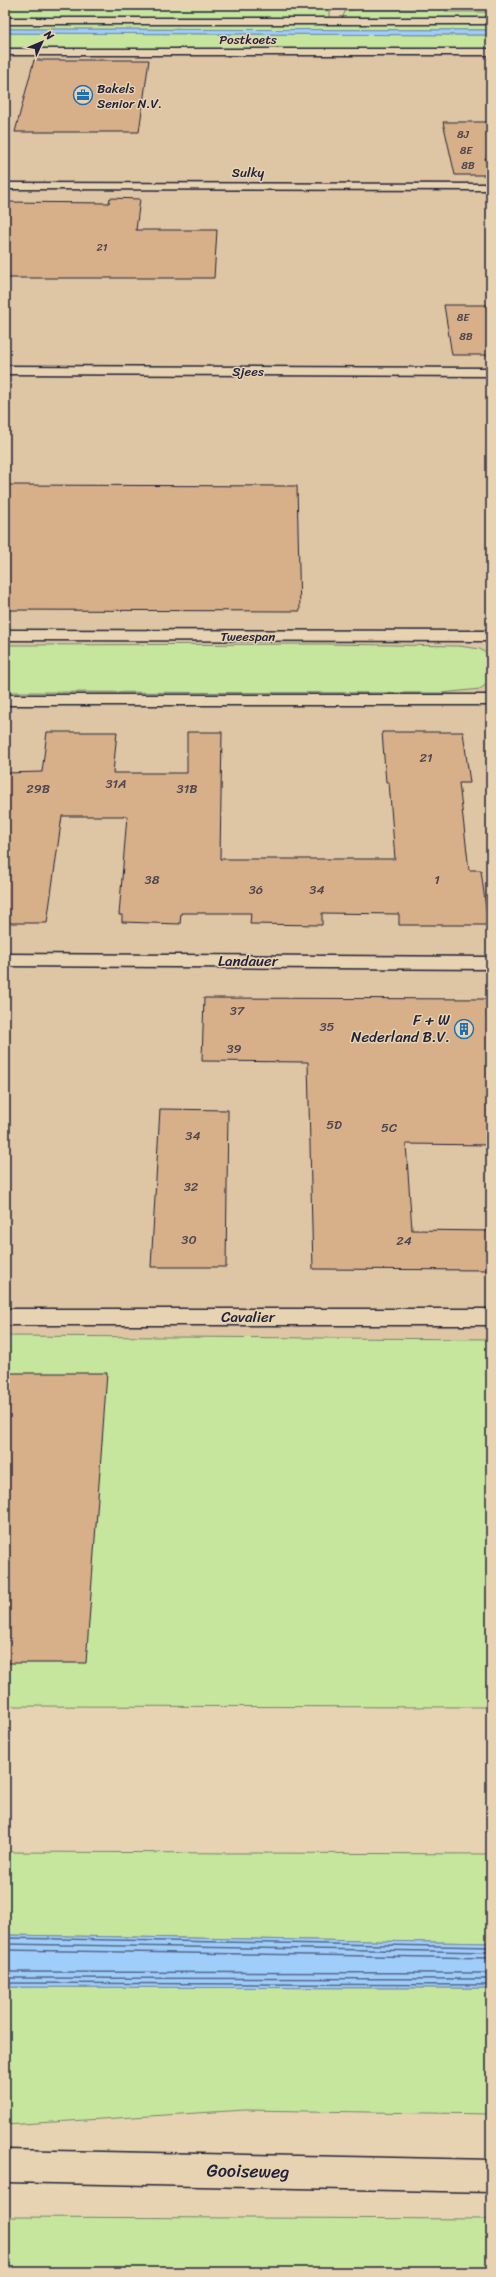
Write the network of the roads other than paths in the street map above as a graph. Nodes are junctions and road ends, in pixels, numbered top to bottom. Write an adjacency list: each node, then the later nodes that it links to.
1 (5, 21): 2 (main road)
2 (491, 21)
3 (5, 52): 4 (main road, Postkoets)
4 (491, 52)
5 (5, 186): 6 (main road, Sulky)
6 (491, 187)
7 (5, 370): 8 (main road, Sjees)
8 (491, 372)
9 (5, 635): 10 (main road, Tweespan)
10 (491, 636)
11 (5, 700): 12 (main road)
12 (491, 700)
13 (5, 960): 14 (main road, Landauer)
14 (491, 962)
15 (5, 1317): 16 (main road, Cavalier)
16 (491, 1317)
17 (5, 2166): 18 (main road, Gooiseweg)
18 (491, 2176)

